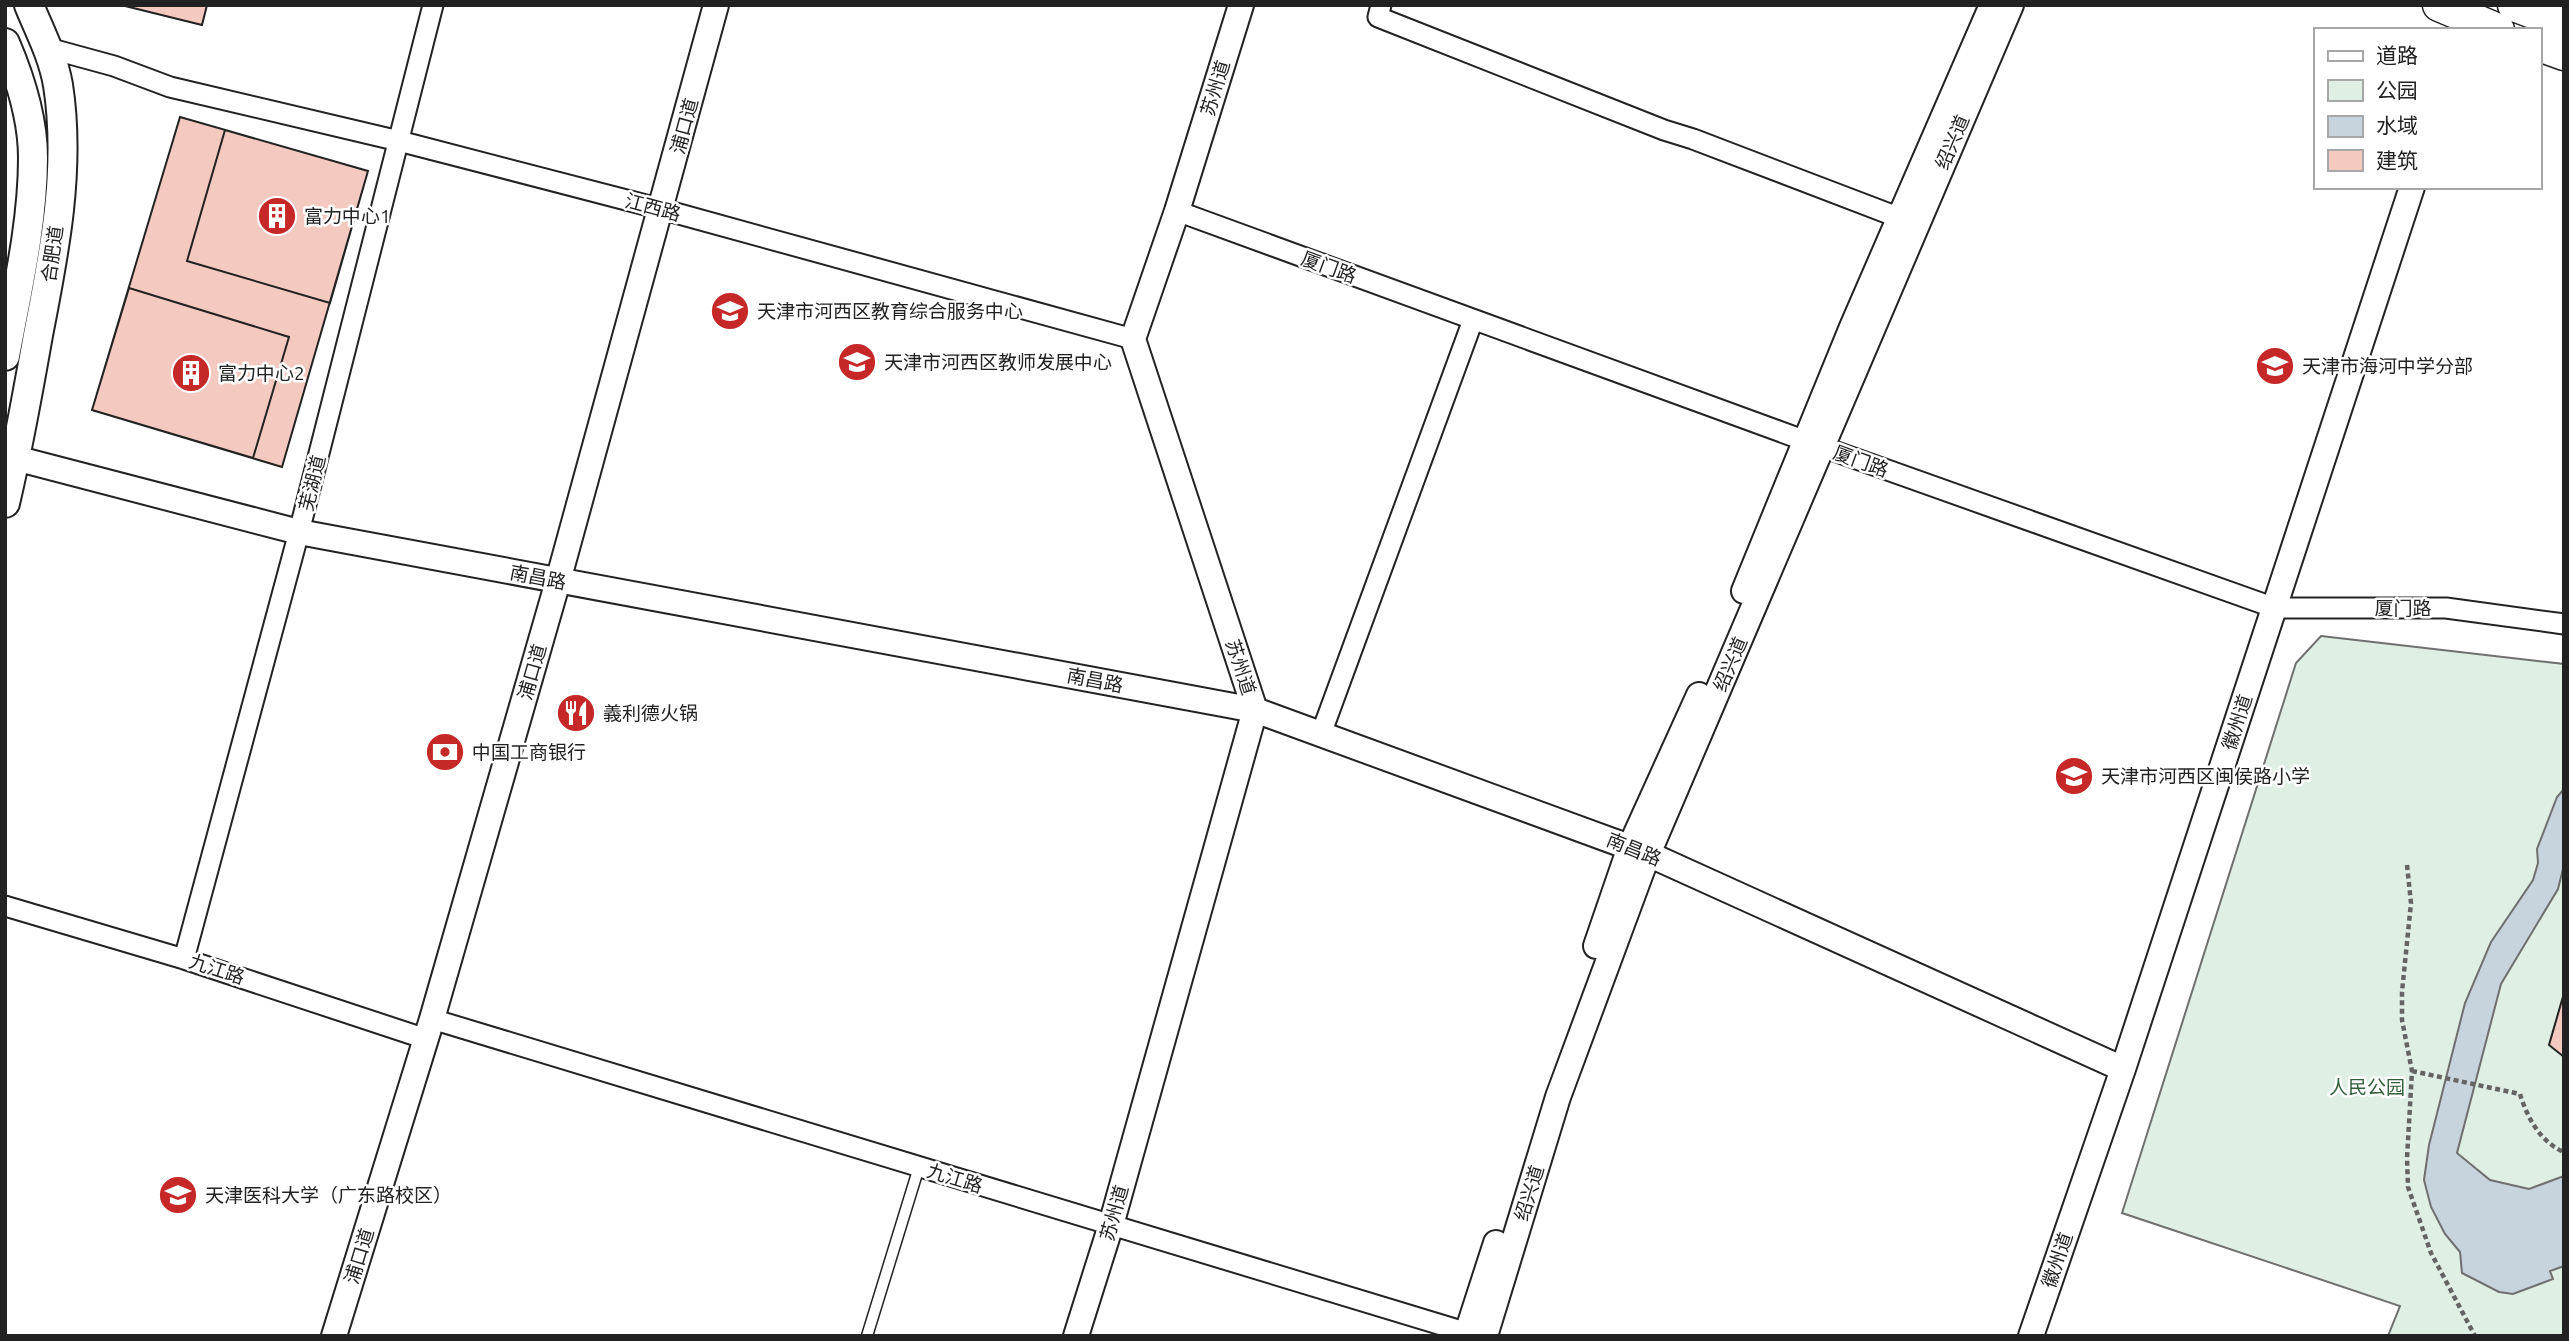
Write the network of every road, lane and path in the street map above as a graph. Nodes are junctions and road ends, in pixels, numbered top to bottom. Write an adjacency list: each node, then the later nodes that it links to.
1 (29, 5): 15 (main road, 合肥道)
2 (433, 5): 17 (street, 芜湖道)
3 (716, 5): 19 (street, 浦口道)
4 (1241, 5): 20 (street, 苏州道)
5 (1381, 5): 21 (street)
6 (1992, 5): 21 (street, 绍兴道)
7 (2011, 5): 25 (street, 绍兴道)
8 (2439, 5): 10 (main road)
9 (2514, 5): 11 (main road)
10 (2465, 24): 12 (main road)
11 (2564, 24)
12 (2487, 28)
13 (5, 43): 24 (main road, 合肥道)
14 (2541, 47): 16 (main road)
15 (48, 48): 17 (street, 江西路); 26 (main road, 合肥道)
16 (2564, 54)
17 (400, 141): 19 (street, 江西路); 28 (street, 芜湖道)
18 (2411, 189): 30 (street, 徽州道)
19 (661, 209): 23 (street, 江西路); 29 (street, 浦口道)
20 (1177, 211): 22 (street, 厦门路); 23 (street, 苏州道)
21 (1899, 218): 25 (street, 绍兴道)
22 (1473, 320): 25 (street, 厦门路); 33 (street)
23 (1133, 339): 32 (street, 苏州道)
24 (5, 356)
25 (1815, 444): 30 (street, 厦门路); 34 (street, 绍兴道)
26 (15, 458): 27 (main road, 合肥道); 28 (street, 南昌路)
27 (5, 503)
28 (299, 532): 29 (street, 南昌路); 37 (street, 芜湖道)
29 (558, 580): 32 (street, 南昌路); 38 (street, 浦口道)
30 (2275, 608): 31 (street, 厦门路); 39 (street, 徽州道)
31 (2564, 624)
32 (1255, 710): 33 (street, 南昌路); 43 (street, 苏州道)
33 (1321, 734): 34 (street, 南昌路)
34 (1639, 850): 39 (street, 南昌路); 44 (street, 绍兴道)
35 (2407, 864): 40 (path)
36 (5, 906): 37 (street, 九江路)
37 (184, 958): 38 (street, 九江路)
38 (429, 1029): 42 (street, 九江路); 45 (street, 浦口道)
39 (2123, 1069): 48 (street, 徽州道)
40 (2412, 1071): 41 (path); 49 (path)
41 (2564, 1152)
42 (919, 1167): 43 (street, 九江路); 46 (lane)
43 (1111, 1225): 44 (street, 九江路); 47 (street, 苏州道)
44 (1474, 1335)
45 (334, 1336)
46 (867, 1336)
47 (1076, 1336)
48 (2031, 1336)
49 (2475, 1336)

